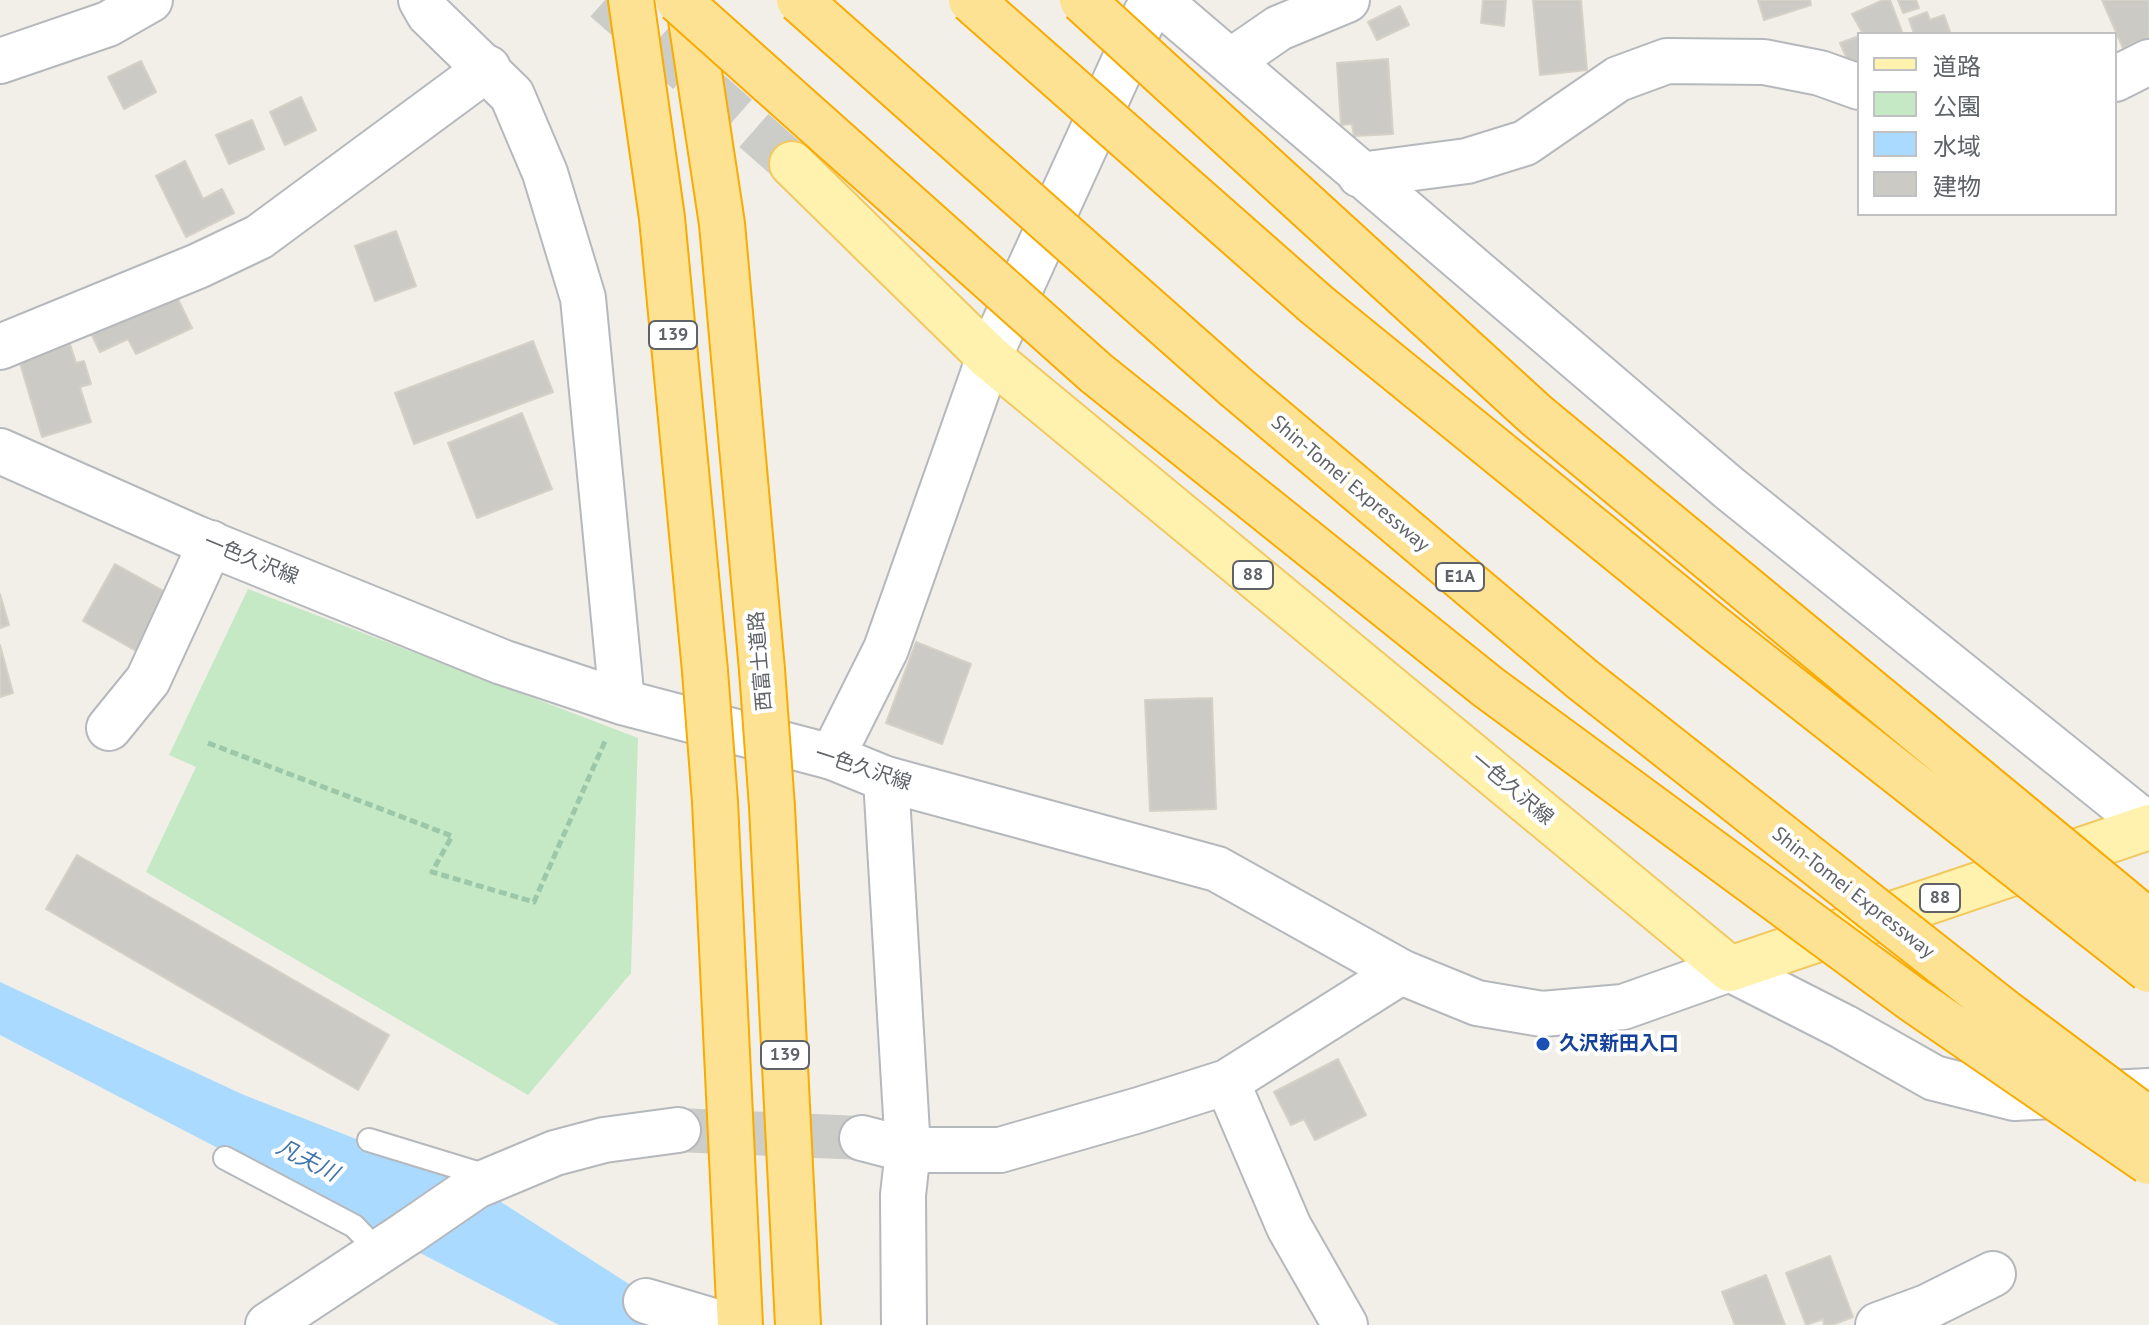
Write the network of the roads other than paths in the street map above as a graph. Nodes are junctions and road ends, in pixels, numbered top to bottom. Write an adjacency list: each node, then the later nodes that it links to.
1 (150, 0): 12 (street)
2 (421, 0): 15 (street)
3 (631, 0): 47 (highway, 139, bridge)
4 (678, 0): 41 (highway, bridge)
5 (688, 0): 46 (highway, 西富士道路 / 139, bridge)
6 (799, 0): 35 (highway, Shin-Tomei Expressway / E1A, bridge)
7 (971, 0): 31 (highway, bridge)
8 (1082, 0): 29 (highway, bridge)
9 (1152, 0): 21 (street)
10 (1158, 0): 13 (street)
11 (1347, 0): 13 (street)
12 (0, 61)
13 (1231, 61): 19 (street)
14 (2149, 62): 16 (street)
15 (488, 68): 20 (street); 24 (street)
16 (2117, 78)
17 (1857, 86): 19 (street)
18 (792, 164): 21 (main road, 一色久沢線 / 88)
19 (1360, 175): 28 (street)
20 (0, 347)
21 (989, 357): 26 (street); 30 (main road, 一色久沢線 / 88)
22 (0, 451): 23 (street, 一色久沢線)
23 (211, 543): 24 (street, 一色久沢線); 25 (street)
24 (622, 702): 26 (street, 一色久沢線)
25 (109, 728)
26 (832, 757): 27 (street, 一色久沢線)
27 (886, 779): 32 (street, 一色久沢線); 39 (street)
28 (2149, 826): 30 (main road, 一色久沢線 / 88)
29 (2149, 922)
30 (1730, 969): 32 (street, 一色久沢線); 34 (street)
31 (2149, 970)
32 (1401, 972): 33 (street)
33 (1227, 1082): 39 (street); 50 (street)
34 (2149, 1091)
35 (2149, 1120)
36 (678, 1130): 42 (street)
37 (862, 1138): 39 (street)
38 (369, 1140): 42 (lane)
39 (908, 1150): 49 (street)
40 (225, 1158): 43 (lane)
41 (2149, 1162)
42 (485, 1182): 43 (street)
43 (394, 1242): 48 (street)
44 (1993, 1274): 51 (street)
45 (646, 1301): 47 (street)
46 (798, 1314)
47 (735, 1315)
48 (268, 1325)
49 (904, 1325)
50 (1345, 1325)
51 (1878, 1325)

